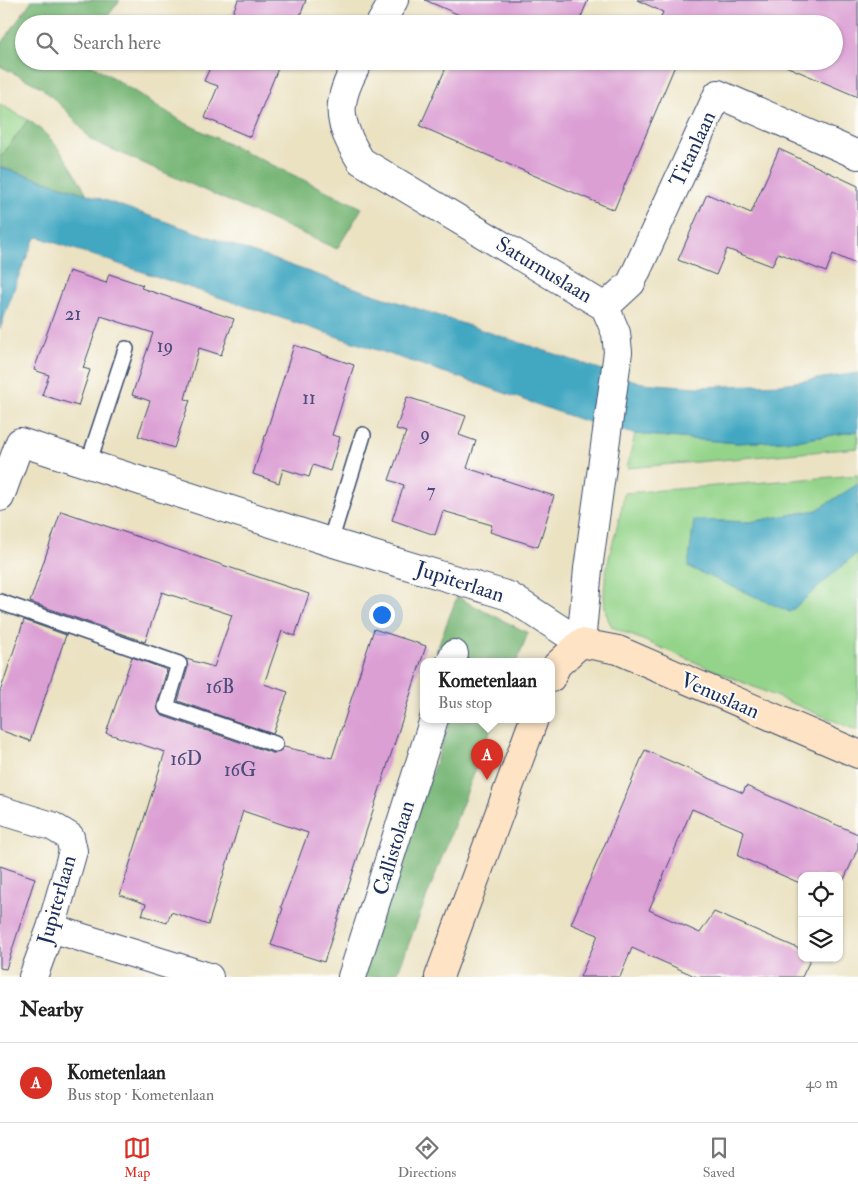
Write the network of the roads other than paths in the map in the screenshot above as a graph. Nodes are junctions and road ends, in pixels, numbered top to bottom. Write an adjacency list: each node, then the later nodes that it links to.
1 (394, 0): 2 (street)
2 (385, 15)
3 (353, 70): 5 (street, Saturnuslaan)
4 (858, 155): 5 (street, Titanlaan)
5 (605, 307): 12 (street, Saturnuslaan)
6 (126, 349): 8 (lane)
7 (363, 435): 10 (lane)
8 (88, 464): 9 (street, Jupiterlaan); 10 (street, Jupiterlaan)
9 (0, 497)
10 (330, 542): 12 (street, Jupiterlaan)
11 (0, 602): 16 (lane)
12 (581, 643): 13 (street); 17 (street, Venuslaan)
13 (555, 669)
14 (433, 723): 22 (street, Callistolaan)
15 (533, 723): 23 (street)
16 (275, 744)
17 (858, 754)
18 (0, 810): 19 (street, Jupiterlaan)
19 (51, 928): 20 (street, Jupiterlaan); 21 (street)
20 (33, 977)
21 (209, 977)
22 (352, 977)
23 (439, 977)

